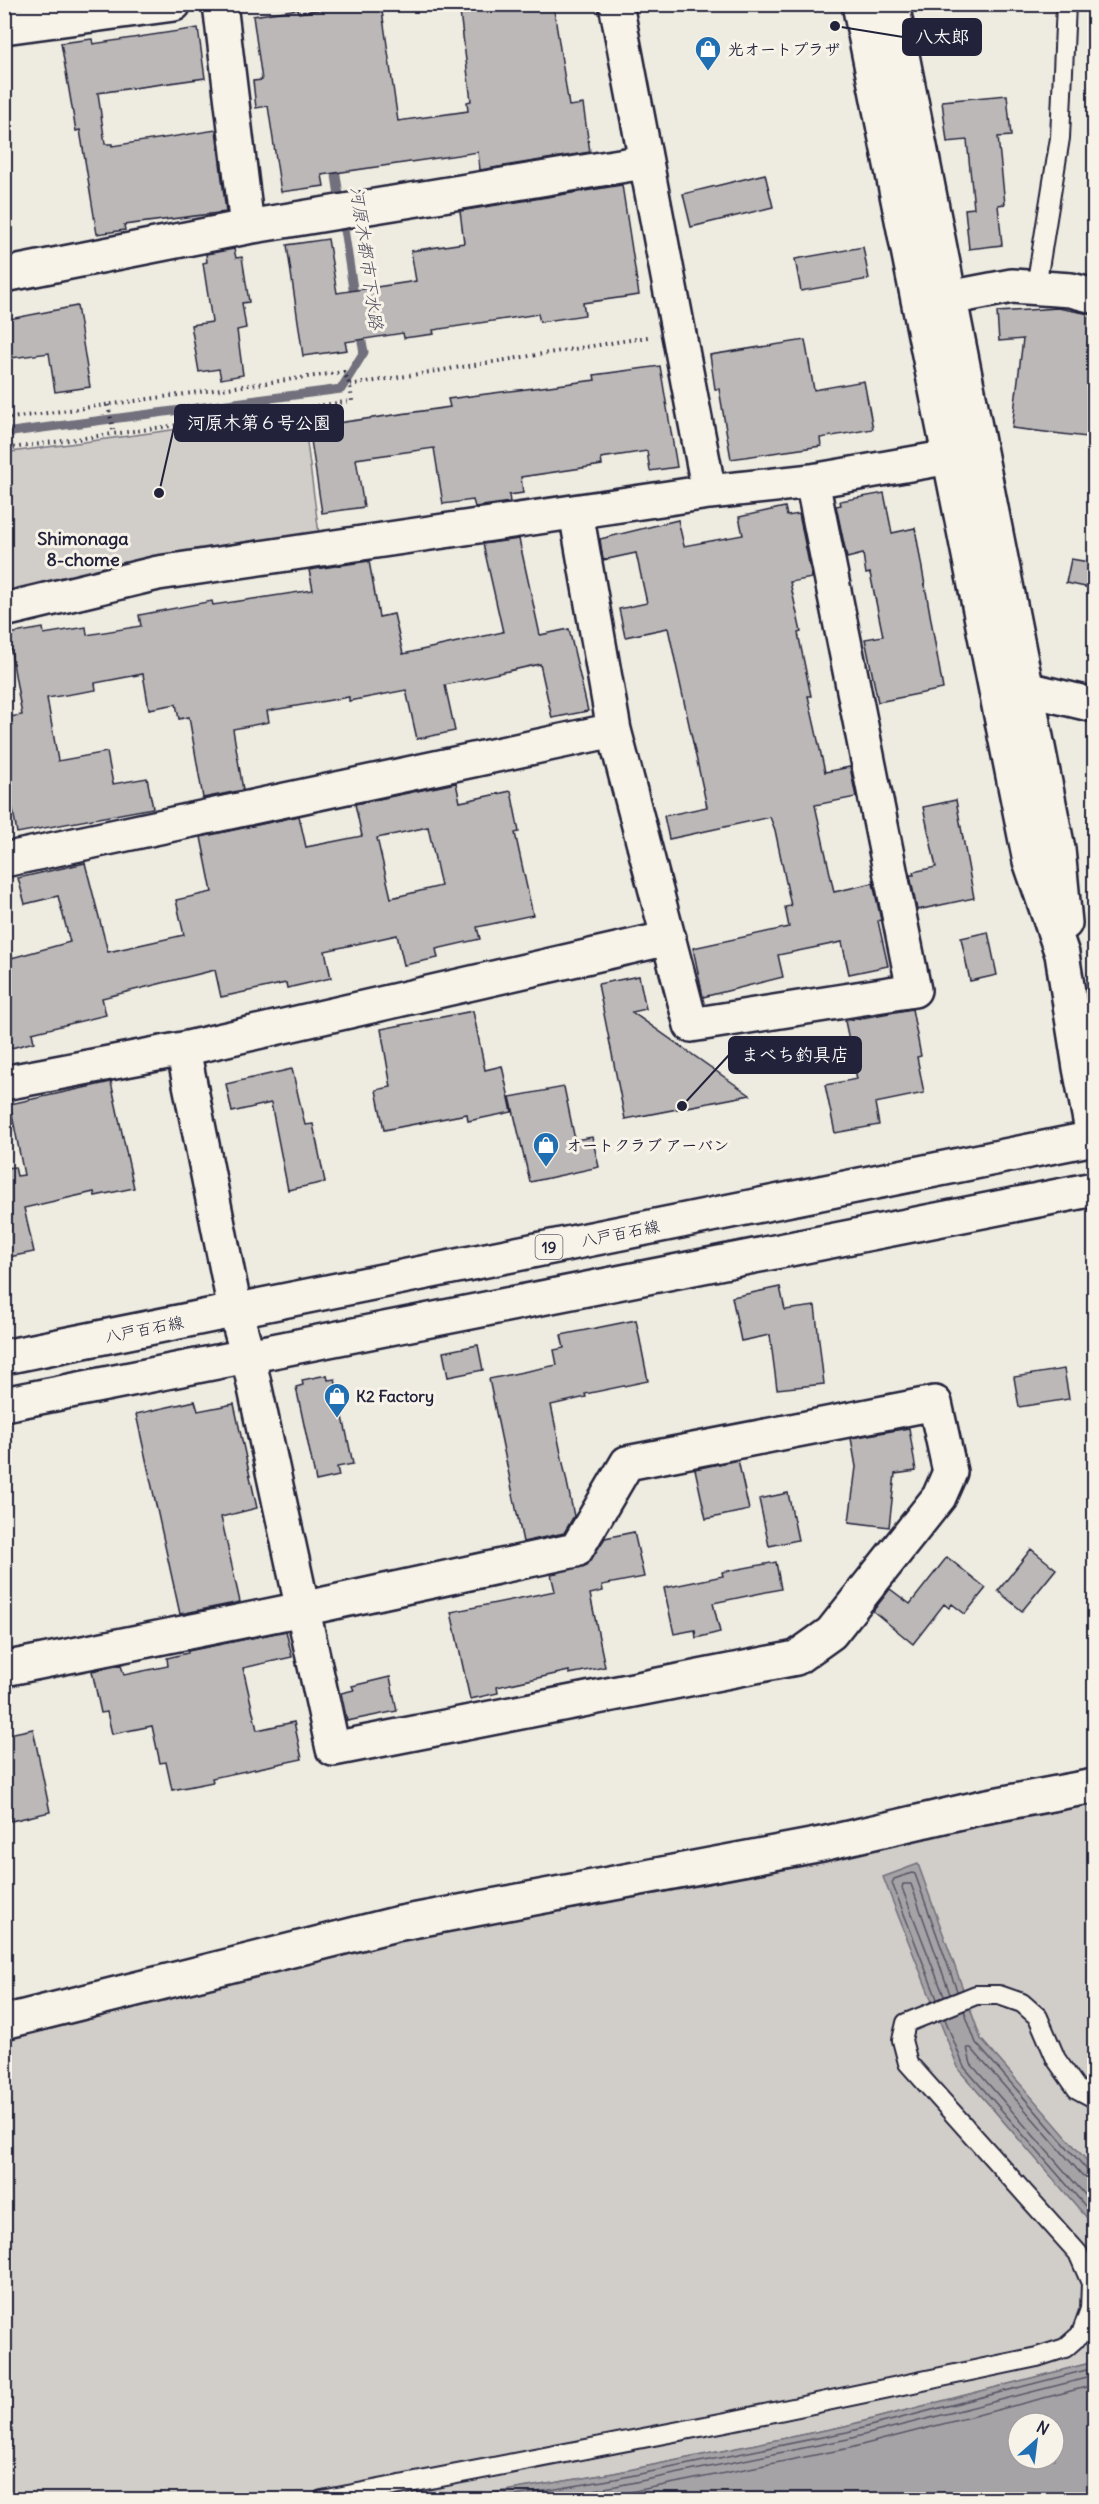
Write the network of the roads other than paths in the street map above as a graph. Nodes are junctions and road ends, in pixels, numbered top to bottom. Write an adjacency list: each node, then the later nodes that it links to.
1 (174, 4): 7 (street)
2 (220, 4): 9 (street)
3 (616, 4): 8 (street)
4 (859, 4): 13 (street)
5 (892, 4): 13 (street)
6 (1066, 4): 11 (lane)
7 (4, 27)
8 (644, 162): 9 (street); 16 (street)
9 (247, 226): 10 (street)
10 (4, 275)
11 (1036, 287): 12 (street); 13 (street)
12 (1095, 296)
13 (934, 301): 14 (street)
14 (965, 455): 15 (street); 19 (street); 25 (street)
15 (812, 481): 16 (street); 23 (street)
16 (709, 492): 17 (street)
17 (576, 512): 18 (street); 21 (street)
18 (4, 610)
19 (1027, 690): 20 (street); 25 (street)
20 (1095, 705)
21 (614, 730): 22 (street); 23 (street)
22 (4, 860)
23 (669, 938): 24 (street)
24 (183, 1048): 26 (street); 29 (street)
25 (1080, 1068): 27 (street)
26 (4, 1083)
27 (1094, 1139): 29 (street, 八戸百石線 / 19)
28 (1095, 1189): 30 (street)
29 (235, 1310): 30 (street); 31 (street, 八戸百石線 / 19)
30 (248, 1356): 32 (street); 33 (street)
31 (4, 1357)
32 (4, 1404)
33 (302, 1609): 33 (street); 34 (street)
34 (4, 1669)
35 (1095, 1786): 36 (street)
36 (4, 2022)
37 (1095, 2098): 38 (lane)
38 (322, 2499)

